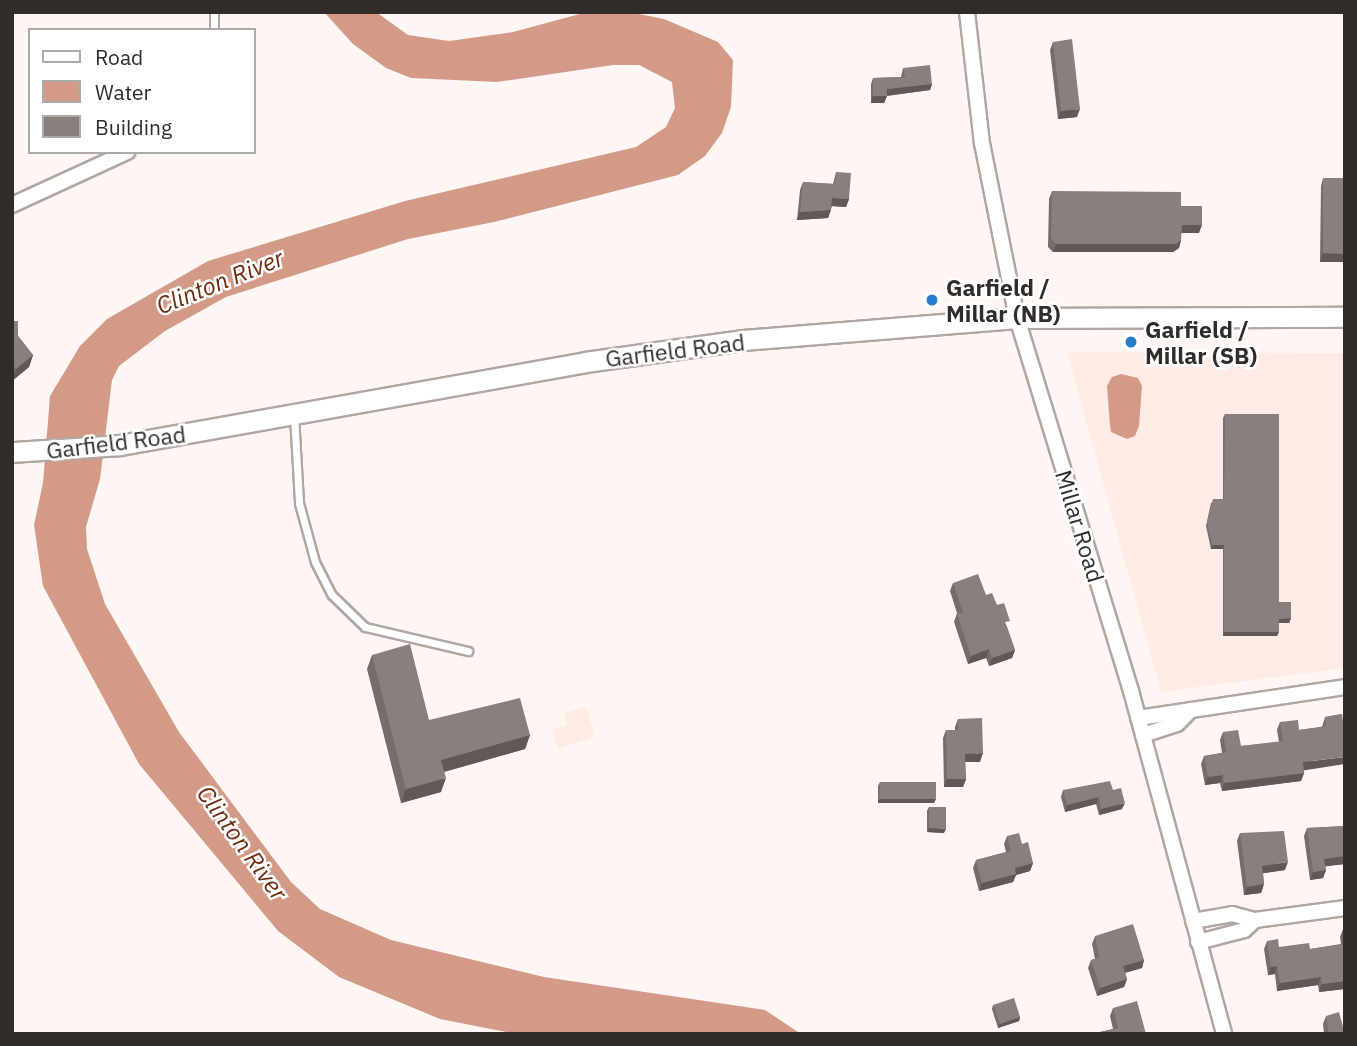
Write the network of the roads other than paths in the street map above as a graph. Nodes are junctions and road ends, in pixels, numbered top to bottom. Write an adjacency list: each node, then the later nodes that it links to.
1 (967, 12): 5 (street, Millar Road)
2 (123, 154): 3 (street)
3 (12, 205)
4 (1345, 317): 5 (main road, Garfield Road)
5 (1017, 318): 6 (main road, Garfield Road); 11 (street, Millar Road)
6 (294, 415): 7 (main road, Garfield Road); 8 (lane)
7 (16, 452)
8 (467, 651)
9 (1345, 687): 10 (street)
10 (1191, 710): 11 (street); 12 (street)
11 (1138, 718): 12 (street, Millar Road)
12 (1143, 735): 15 (street, Millar Road)
13 (1345, 908): 14 (street)
14 (1255, 920): 15 (street); 16 (street)
15 (1193, 921): 16 (street, Millar Road)
16 (1198, 942): 17 (street, Millar Road)
17 (1224, 1034)

